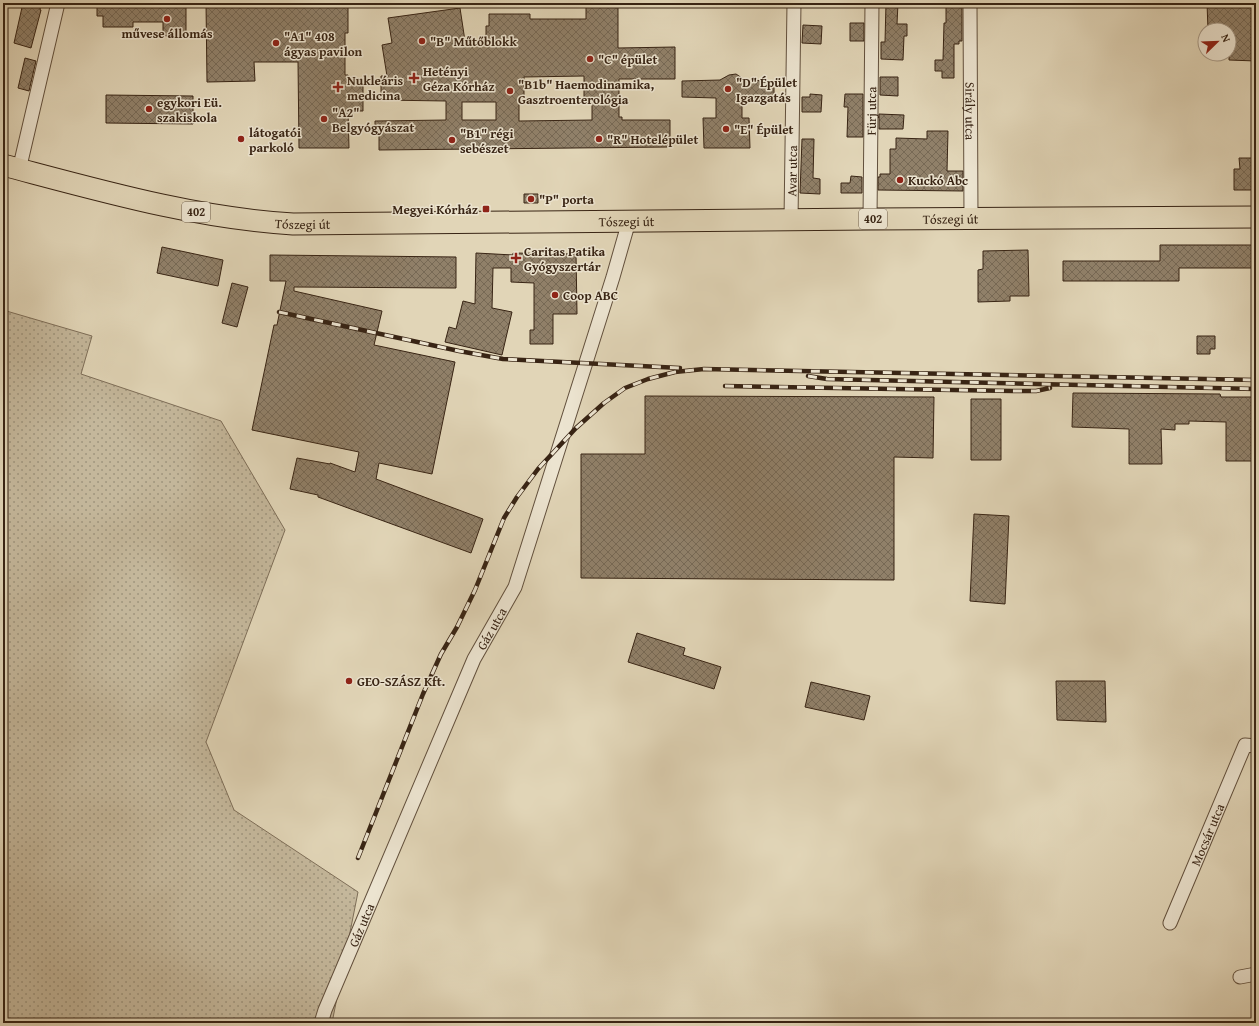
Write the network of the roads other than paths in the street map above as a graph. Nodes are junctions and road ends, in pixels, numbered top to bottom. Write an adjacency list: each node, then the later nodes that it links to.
1 (58, 3): 5 (street)
2 (794, 3): 9 (street, Avar utca)
3 (872, 3): 7 (street, Fürj utca)
4 (970, 3): 8 (street, Sirály utca)
5 (11, 168): 10 (main road, Tószegi út / 402)
6 (1256, 217): 8 (main road, Tószegi út / 402)
7 (870, 219): 8 (main road, Tószegi út / 402); 9 (main road, Tószegi út / 402)
8 (971, 219)
9 (791, 220): 10 (main road, Tószegi út / 402)
10 (629, 221): 15 (street, Gáz utca)
11 (1251, 746): 12 (street, Mocsár utca)
12 (1170, 923)
13 (1256, 974): 14 (street)
14 (1240, 977)
15 (321, 1023)

